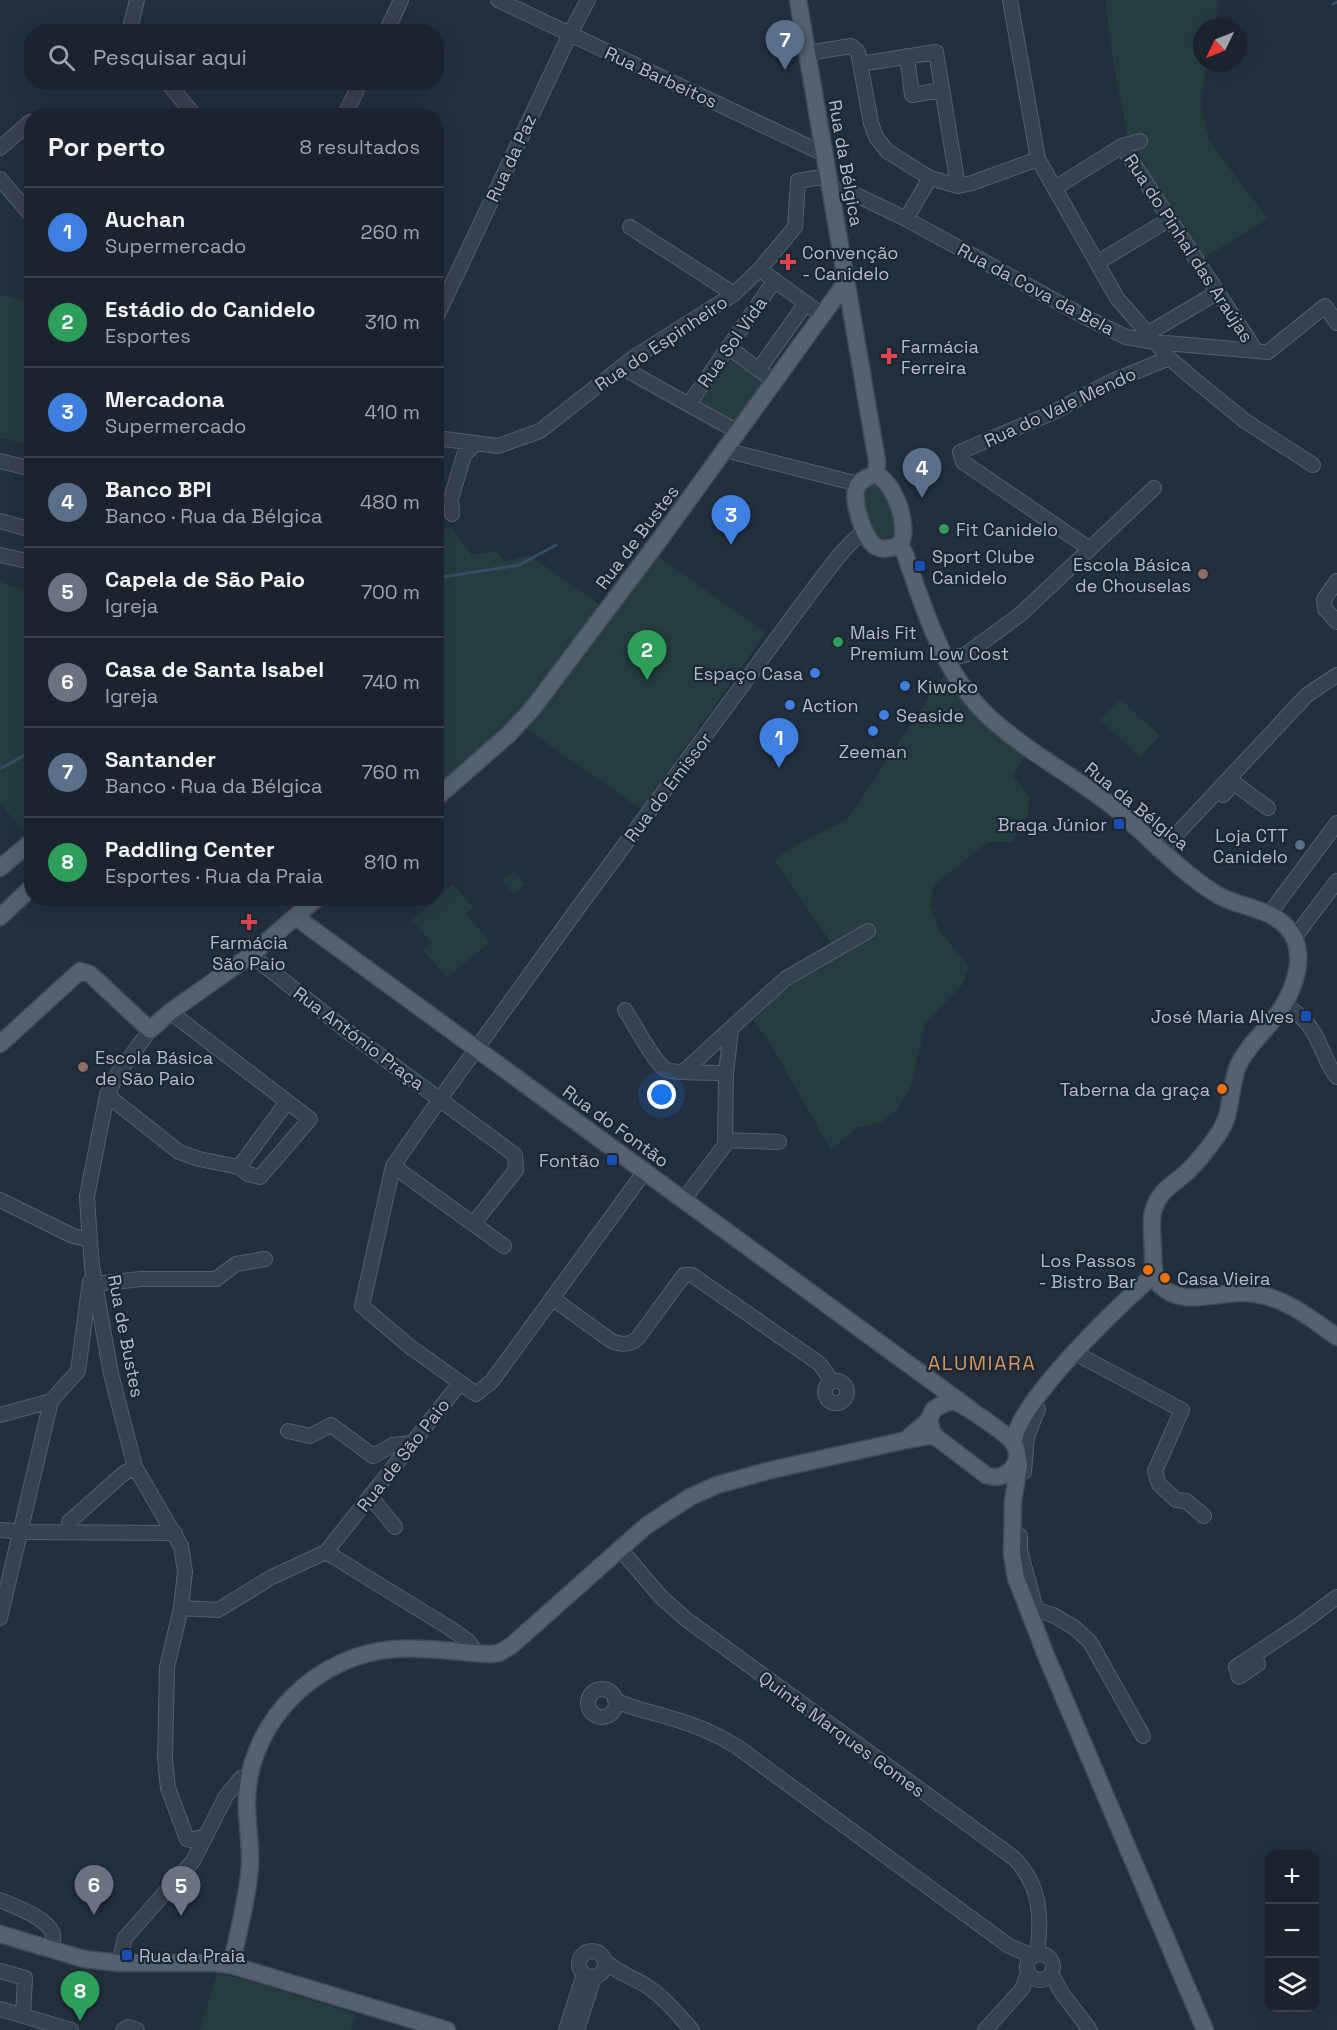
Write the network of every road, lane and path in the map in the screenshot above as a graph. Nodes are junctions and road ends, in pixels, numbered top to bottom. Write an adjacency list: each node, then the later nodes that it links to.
1 (137, 0): 7 (street)
2 (401, 0): 8 (street)
3 (498, 0): 9 (street, Rua Barbeitos)
4 (588, 0): 9 (street, Rua da Paz)
5 (798, 0): 10 (main road, Rua da Bélgica)
6 (1010, 0): 23 (street)
7 (131, 24)
8 (390, 24)
9 (570, 34): 22 (street, Rua Barbeitos); 39 (street, Rua da Paz)
10 (808, 53): 12 (street); 22 (main road, Rua da Bélgica)
11 (907, 56): 12 (street); 15 (street); 15 (street)
12 (860, 64): 24 (street)
13 (174, 90): 16 (street)
14 (357, 90): 17 (street)
15 (942, 90): 27 (street)
16 (188, 108)
17 (348, 108)
18 (24, 127): 21 (street)
19 (1140, 141): 20 (street)
20 (1122, 146): 28 (street); 31 (street, Rua do Pinhal das Araújas)
21 (0, 148)
22 (824, 154): 26 (main road, Rua da Bélgica)
23 (1038, 159): 27 (street); 28 (street)
24 (930, 178): 27 (street); 30 (street)
25 (0, 179): 29 (street)
26 (829, 184): 30 (street, Rua da Cova da Bela); 34 (street, Rua do Espinheiro); 36 (main road, Rua da Bélgica)
27 (958, 186)
28 (1055, 188): 33 (street)
29 (24, 207)
30 (906, 219): 43 (street, Rua da Cova da Bela)
31 (1170, 219): 33 (street); 37 (street, Rua do Pinhal das Araújas)
32 (630, 227): 38 (street)
33 (1097, 263): 43 (street)
34 (760, 270): 35 (street); 38 (street, Rua do Espinheiro)
35 (775, 280): 40 (street); 44 (street, Rua Sol Vida)
36 (847, 281): 41 (main road, Rua de Bustes); 58 (main road, Rua da Bélgica)
37 (1218, 292): 43 (street); 45 (street, Rua do Pinhal das Araújas)
38 (734, 294): 47 (street, Rua do Espinheiro)
39 (444, 301)
40 (806, 303): 41 (street); 48 (street)
41 (821, 314): 49 (main road, Rua de Bustes)
42 (1337, 323): 45 (street, Rua da Cova da Bela)
43 (1151, 338): 45 (street, Rua da Cova da Bela); 46 (street)
44 (728, 347): 48 (street); 50 (street, Rua Sol Vida)
45 (1256, 351)
46 (1169, 358): 56 (street); 68 (street, Rua do Vale Mendo)
47 (621, 367): 50 (street); 53 (street, Rua do Espinheiro)
48 (759, 369): 49 (street)
49 (774, 381): 51 (main road, Rua de Bustes)
50 (689, 404): 51 (street)
51 (738, 432): 54 (main road, Rua de Bustes)
52 (444, 439): 53 (street, Rua do Espinheiro)
53 (475, 444): 62 (street)
54 (725, 450): 59 (street); 75 (main road, Rua de Bustes)
55 (0, 462): 57 (street)
56 (1313, 465)
57 (24, 467)
58 (876, 474): 59 (main road); 67 (main road, Rua da Bélgica)
59 (858, 484): 66 (main road)
60 (1154, 488): 68 (street)
61 (444, 499): 62 (street)
62 (451, 499): 63 (street)
63 (452, 514)
64 (0, 521): 65 (street)
65 (24, 528)
66 (865, 531): 67 (main road); 96 (street, Rua do Emissor)
67 (900, 545): 73 (main road, Rua da Bélgica)
68 (1090, 549): 73 (street)
69 (0, 555): 70 (street)
70 (24, 560)
71 (1337, 580): 72 (street)
72 (1337, 622)
73 (947, 659): 79 (main road, Rua da Bélgica)
74 (1337, 675): 79 (street)
75 (444, 791)
76 (1268, 808): 79 (street)
77 (1337, 824): 84 (street)
78 (24, 848): 80 (main road)
79 (1164, 854): 84 (main road, Rua da Bélgica)
80 (0, 868)
81 (1337, 881): 88 (street)
82 (24, 894): 86 (main road)
83 (308, 906): 85 (main road, Rua de Bustes)
84 (1270, 913): 88 (main road, Rua da Bélgica)
85 (298, 915): 89 (main road, Rua de Bustes); 96 (main road, Rua do Fontão)
86 (0, 916)
87 (868, 931): 94 (street)
88 (1294, 938): 90 (main road)
89 (251, 955): 92 (main road, Rua de Bustes); 101 (street, Rua António Praça)
90 (1284, 1004): 99 (street); 115 (main road)
91 (625, 1010): 97 (street)
92 (170, 1012): 93 (main road, Rua de Bustes); 102 (street)
93 (150, 1030): 95 (main road); 100 (street, Rua de Bustes)
94 (731, 1030): 97 (street); 98 (street)
95 (0, 1044)
96 (477, 1048): 101 (street, Rua do Emissor); 107 (main road, Rua do Fontão)
97 (683, 1072): 98 (street)
98 (726, 1072): 103 (street)
99 (1337, 1077)
100 (107, 1095): 106 (street); 111 (street, Rua de Bustes)
101 (440, 1099): 105 (street, Rua do Emissor); 110 (street, Rua António Praça)
102 (287, 1102): 106 (street); 106 (street)
103 (725, 1140): 104 (street); 108 (street)
104 (778, 1142)
105 (393, 1166): 110 (street); 122 (street)
106 (239, 1167)
107 (645, 1171): 108 (main road, Rua do Fontão); 117 (street, Rua de São Paio)
108 (684, 1199): 120 (main road, Rua do Fontão)
109 (0, 1200): 111 (street)
110 (474, 1223): 112 (street)
111 (90, 1240): 114 (street, Rua de Bustes)
112 (504, 1246)
113 (265, 1259): 116 (street)
114 (92, 1267): 116 (street, Rua de Bustes); 123 (street)
115 (1155, 1274): 118 (main road); 119 (main road)
116 (95, 1284): 135 (street, Rua de Bustes)
117 (552, 1298): 121 (street); 122 (street, Rua de São Paio)
118 (1337, 1337)
119 (1073, 1352): 128 (main road); 139 (street)
120 (912, 1368): 124 (main road, Rua do Fontão); 127 (main road, Rua do Fontão)
121 (832, 1382)
122 (459, 1383): 133 (street, Rua de São Paio)
123 (51, 1401): 126 (street); 143 (street)
124 (970, 1409): 127 (main road); 129 (main road, Rua do Fontão)
125 (1038, 1409): 149 (street)
126 (0, 1415)
127 (931, 1415): 131 (main road, Rua do Fontão); 132 (main road)
128 (1021, 1419): 129 (main road); 134 (main road)
129 (991, 1425): 134 (main road, Rua do Fontão)
130 (288, 1431): 133 (street)
131 (936, 1437): 132 (main road); 136 (main road)
132 (902, 1441): 145 (main road)
133 (412, 1443): 137 (street, Rua de São Paio)
134 (1016, 1449): 136 (main road); 138 (main road)
135 (135, 1467): 140 (street); 144 (street, Rua de Bustes)
136 (986, 1475): 138 (main road)
137 (370, 1496): 141 (street); 146 (street, Rua de São Paio)
138 (1013, 1501): 149 (main road)
139 (1204, 1516)
140 (69, 1522)
141 (395, 1527)
142 (0, 1530): 143 (street)
143 (21, 1530): 144 (street); 150 (street)
144 (175, 1533): 148 (street, Rua de Bustes)
145 (621, 1550): 151 (main road); 162 (street, Quinta Marques Gomes)
146 (326, 1552): 148 (street, Rua de São Paio); 151 (street)
147 (1337, 1597): 152 (street)
148 (182, 1608): 156 (street, Rua de Bustes)
149 (1031, 1608): 154 (street); 176 (main road)
150 (0, 1618)
151 (477, 1653): 155 (main road)
152 (1255, 1654)
153 (614, 1705): 162 (street)
154 (1143, 1736)
155 (250, 1777): 156 (street); 161 (main road)
156 (206, 1836): 160 (street)
157 (0, 1900): 159 (street)
158 (0, 1934): 159 (main road)
159 (51, 1949): 160 (main road)
160 (119, 1963): 161 (main road)
161 (231, 1965): 170 (main road)
162 (1038, 1967): 174 (street); 175 (street)
163 (0, 1971): 166 (street)
164 (596, 1972): 171 (street); 172 (street); 173 (street)
165 (0, 2009): 166 (street)
166 (23, 2016): 167 (street)
167 (71, 2030)
168 (123, 2030): 169 (street)
169 (137, 2030)
170 (447, 2030)
171 (566, 2030)
172 (578, 2030)
173 (692, 2030)
174 (985, 2030)
175 (1090, 2030)
176 (1204, 2030)

